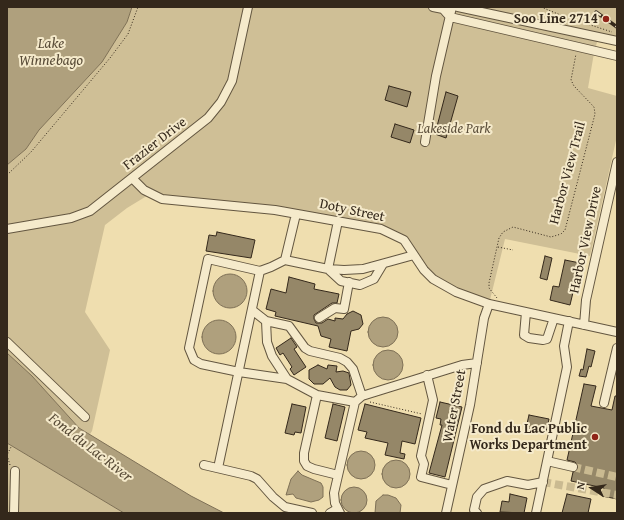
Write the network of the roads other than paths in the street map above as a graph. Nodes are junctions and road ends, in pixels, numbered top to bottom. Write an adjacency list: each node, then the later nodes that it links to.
1 (248, 7): 10 (street, Frazier Drive)
2 (433, 7): 4 (street)
3 (458, 7): 6 (street)
4 (448, 8): 5 (street)
5 (450, 17): 7 (street); 8 (street)
6 (617, 41)
7 (617, 56)
8 (425, 142)
9 (617, 162): 27 (street, Harbor View Drive)
10 (132, 178): 11 (street, Doty Street); 13 (street, Frazier Drive)
11 (296, 214): 12 (street, Doty Street); 15 (street)
12 (338, 221): 14 (street, Doty Street); 17 (street)
13 (7, 230)
14 (414, 255): 16 (street); 20 (street, Doty Street)
15 (284, 260): 17 (street); 18 (street)
16 (383, 264): 17 (street); 19 (street)
17 (328, 269): 19 (street)
18 (260, 270): 21 (street); 32 (street)
19 (349, 282): 23 (street)
20 (489, 304): 22 (street, Doty Street); 31 (street, Water Street)
21 (252, 310): 25 (street); 32 (street)
22 (526, 312): 24 (street, Doty Street); 24 (street)
23 (319, 318)
24 (554, 318): 26 (street, Doty Street)
25 (266, 321): 34 (street); 36 (street)
26 (569, 321): 27 (street, Doty Street); 39 (street)
27 (584, 325): 28 (street, Doty Street)
28 (617, 332)
29 (7, 342): 38 (street)
30 (617, 348): 37 (street)
31 (477, 363): 33 (street); 46 (street, Water Street)
32 (239, 372): 34 (street); 42 (street)
33 (427, 375): 36 (street); 46 (street)
34 (287, 379): 35 (street)
35 (317, 395): 36 (street); 44 (street)
36 (358, 399): 44 (street)
37 (604, 403)
38 (85, 417)
39 (547, 461): 41 (street); 45 (street)
40 (204, 465): 42 (street)
41 (573, 467)
42 (218, 468): 49 (street)
43 (15, 471): 48 (street)
44 (338, 475): 47 (street)
45 (543, 482): 51 (street); 52 (street)
46 (452, 484): 50 (street, Water Street)
47 (336, 512)
48 (14, 513)
49 (312, 513)
50 (446, 513)
51 (477, 513)
52 (536, 513)

